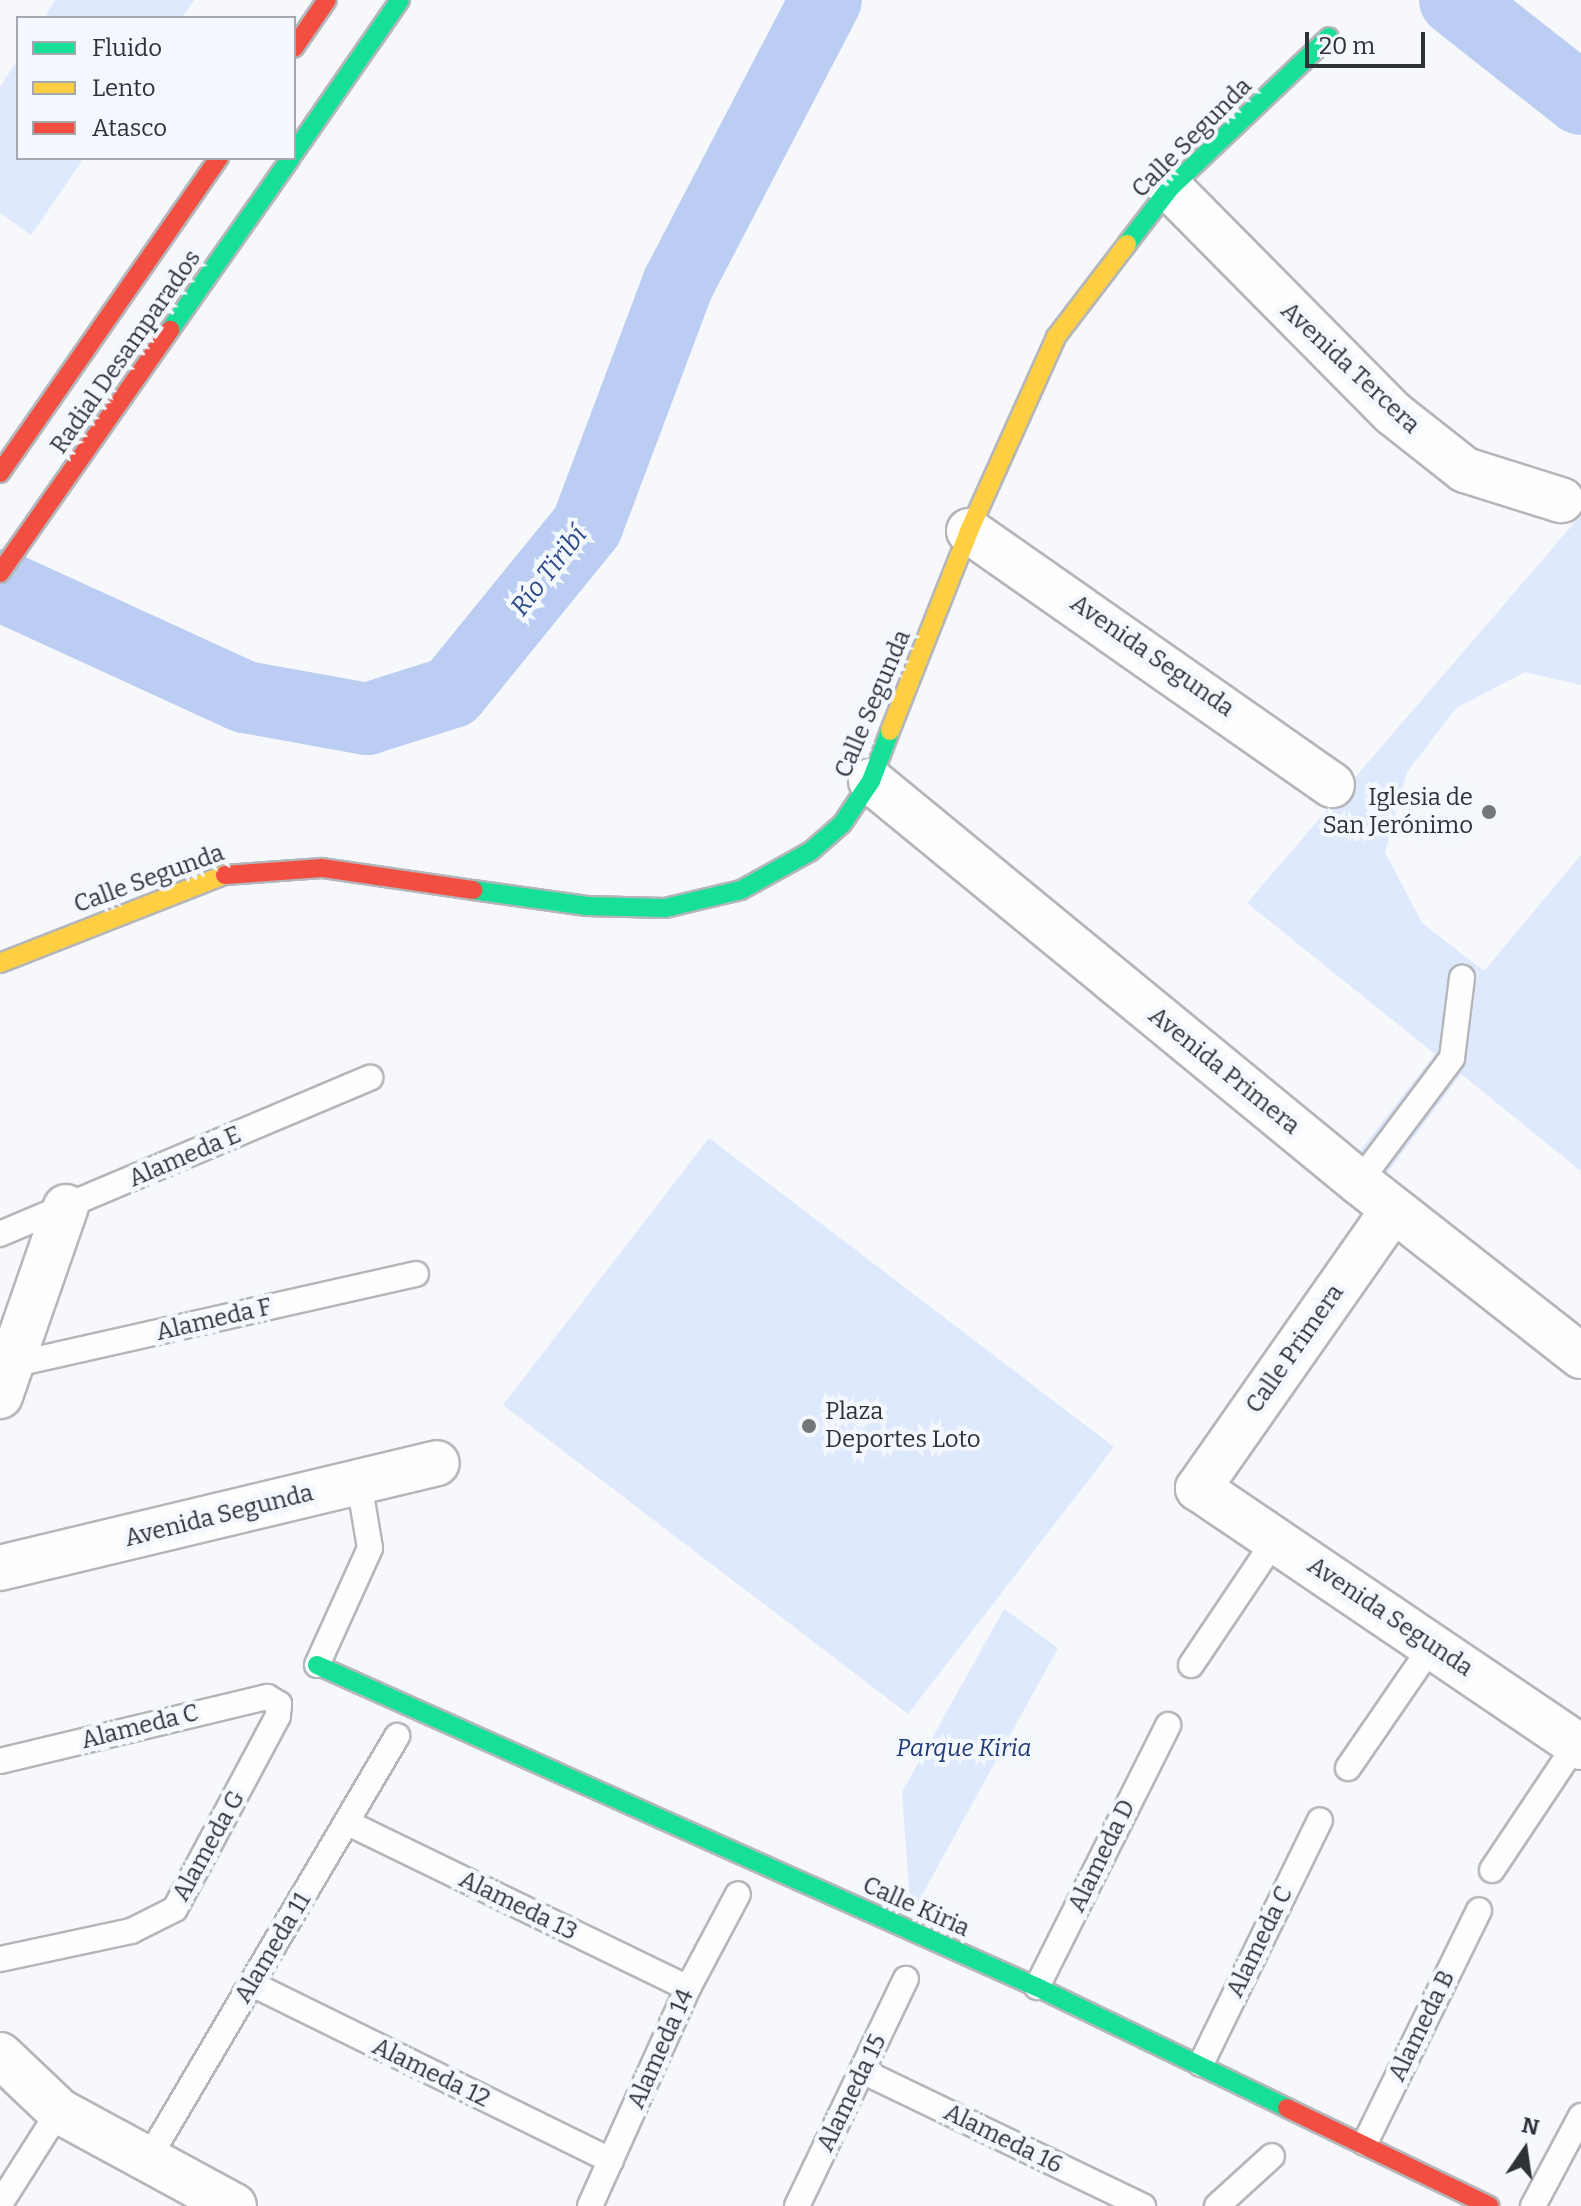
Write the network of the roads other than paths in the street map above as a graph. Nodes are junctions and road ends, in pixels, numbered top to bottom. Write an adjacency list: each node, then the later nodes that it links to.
1 (327, 0): 4 (street)
2 (400, 0): 5 (street, Radial Desamparados)
3 (1329, 37): 8 (street, Calle Segunda)
4 (296, 45)
5 (296, 150)
6 (218, 160): 9 (street, Radial Desamparados)
7 (289, 160): 12 (street, Radial Desamparados)
8 (1170, 188): 10 (street, Avenida Tercera); 11 (street, Calle Segunda)
9 (0, 473)
10 (1561, 500)
11 (969, 531): 13 (street, Calle Segunda); 14 (street, Avenida Segunda)
12 (0, 573)
13 (871, 781): 15 (street, Calle Segunda); 18 (street, Avenida Primera)
14 (1332, 785)
15 (0, 963)
16 (1462, 978): 18 (lane)
17 (370, 1078): 19 (lane, Alameda E)
18 (1359, 1182): 20 (street, Avenida Primera)
19 (66, 1207): 21 (lane, Alameda E); 24 (street)
20 (1393, 1210): 23 (street, Avenida Primera); 27 (street, Calle Primera)
21 (0, 1234)
22 (416, 1274): 24 (lane, Alameda F)
23 (1581, 1356)
24 (6, 1381)
25 (437, 1463): 26 (street, Avenida Segunda)
26 (359, 1482): 29 (street, Avenida Segunda); 31 (lane)
27 (1198, 1488): 28 (street, Avenida Segunda)
28 (1275, 1540): 30 (street, Avenida Segunda); 32 (lane)
29 (0, 1568)
30 (1432, 1646): 36 (street, Avenida Segunda); 38 (lane)
31 (317, 1665): 47 (street, Calle Kiria)
32 (1191, 1665)
33 (279, 1704): 37 (lane, Alameda C); 44 (lane, Alameda G)
34 (1168, 1725): 47 (lane, Alameda D)
35 (397, 1736): 40 (lane, Alameda 11)
36 (1579, 1746): 41 (lane)
37 (0, 1761)
38 (1348, 1768)
39 (1320, 1820): 50 (lane, Alameda C)
40 (348, 1823): 46 (lane, Alameda 11); 48 (lane, Alameda 13)
41 (1492, 1870)
42 (738, 1894): 48 (lane, Alameda 14)
43 (1479, 1910): 54 (lane, Alameda B)
44 (0, 1959)
45 (906, 1979): 51 (lane, Alameda 15)
46 (252, 1984): 56 (lane, Alameda 11); 57 (lane, Alameda 12)
47 (1037, 1987): 50 (street, Calle Kiria)
48 (688, 1988): 57 (lane, Alameda 14)
49 (0, 2055): 52 (street)
50 (1201, 2064): 54 (street, Calle Kiria)
51 (862, 2071): 61 (lane, Alameda 15); 62 (lane, Alameda 16)
52 (59, 2111): 56 (street); 58 (lane)
53 (1581, 2116): 65 (lane)
54 (1365, 2143): 64 (street, Calle Kiria)
55 (1272, 2156): 63 (lane)
56 (148, 2159): 59 (street)
57 (611, 2161): 60 (lane, Alameda 14)
58 (0, 2204)
59 (234, 2206)
60 (590, 2206)
61 (797, 2206)
62 (1143, 2206)
63 (1217, 2206)
64 (1490, 2206)
65 (1533, 2206)

